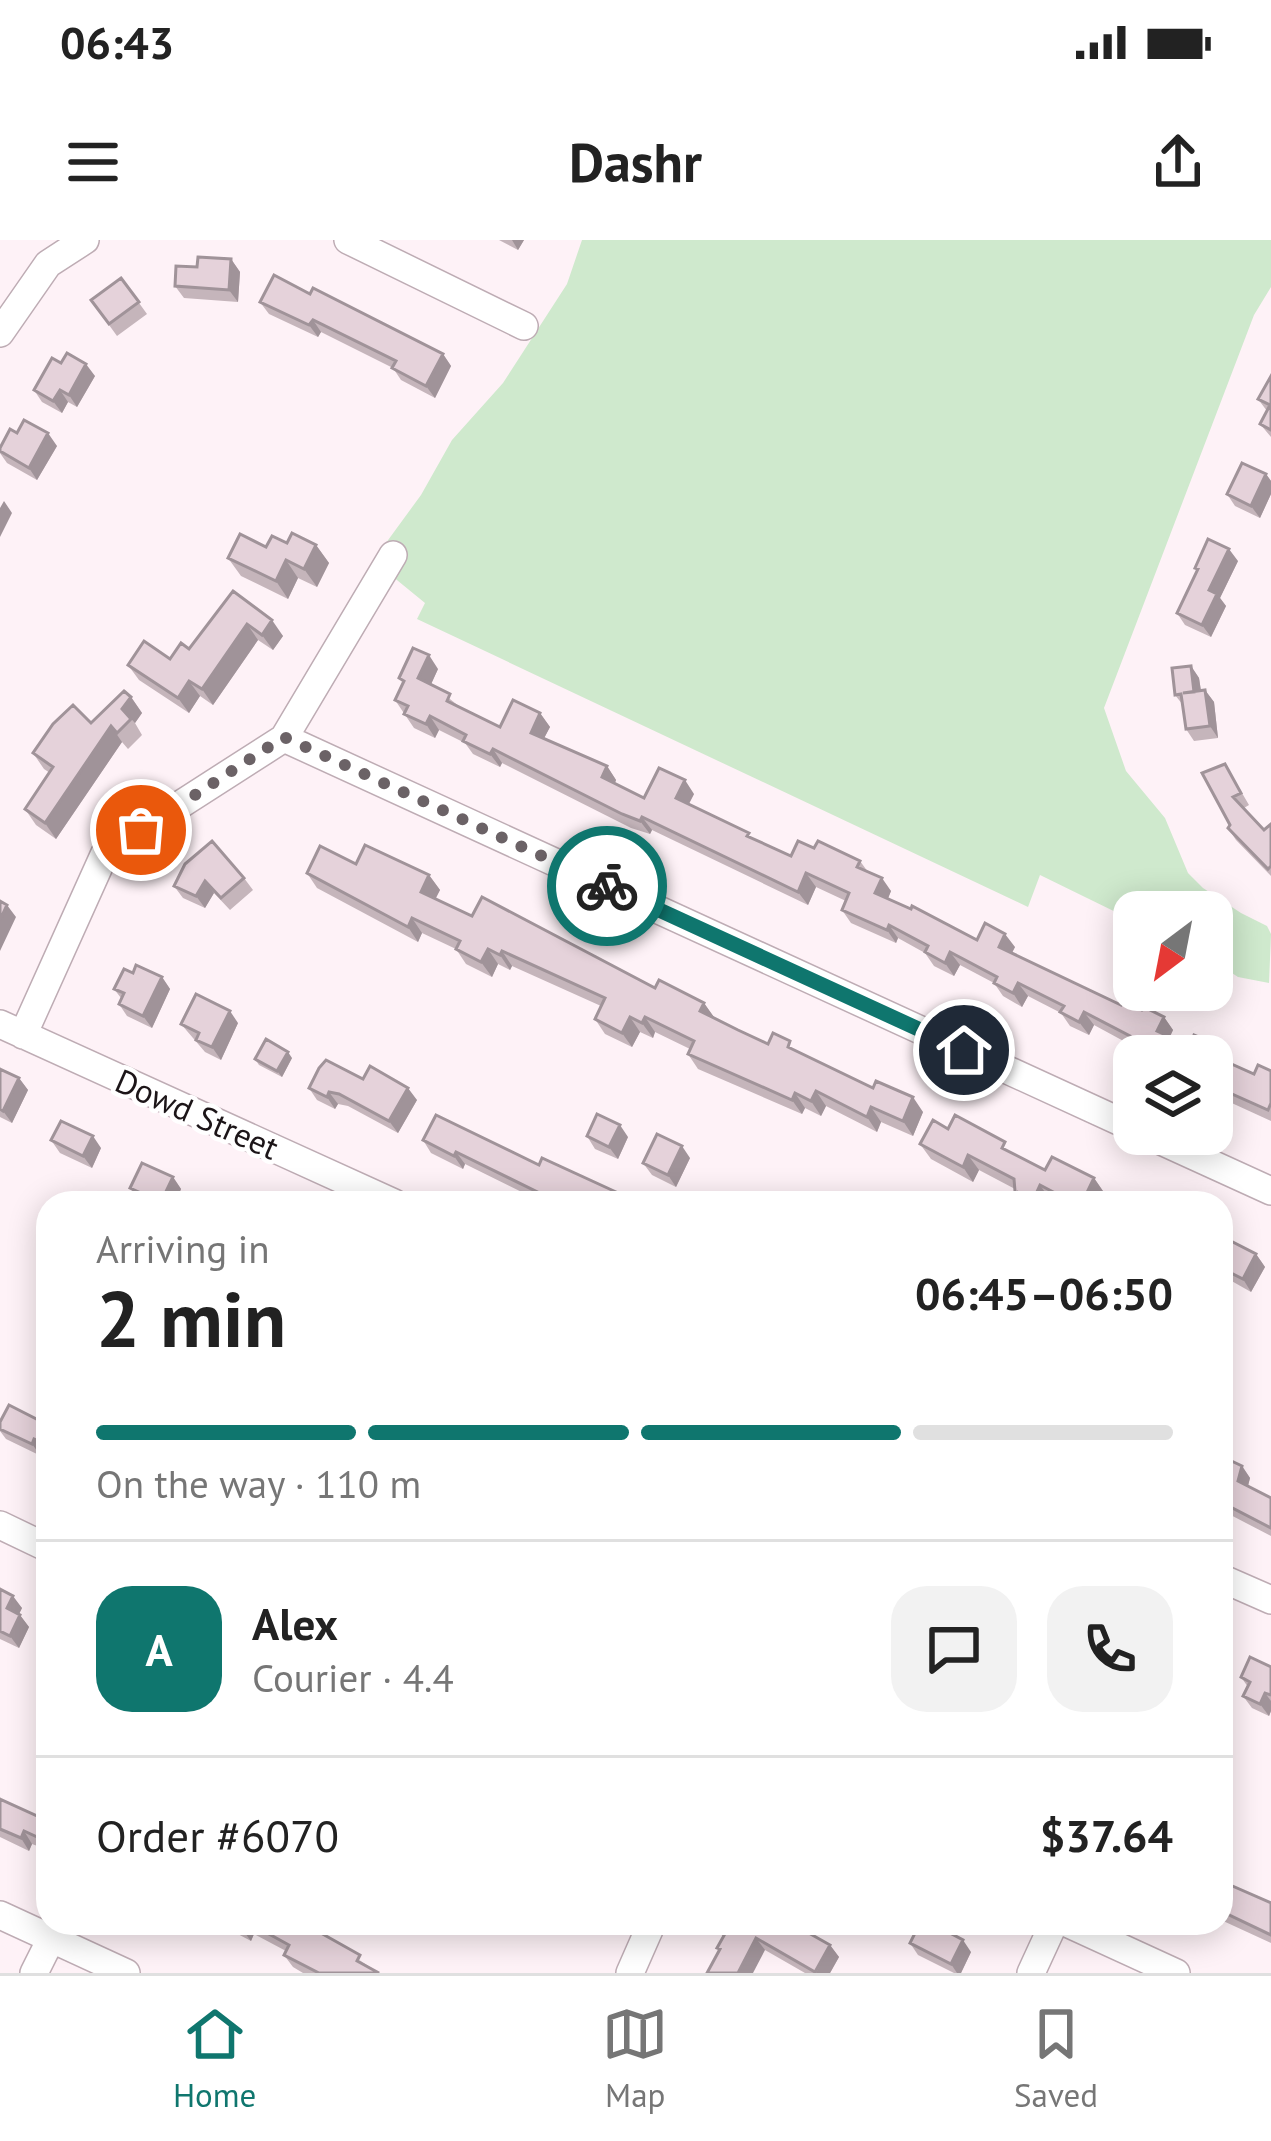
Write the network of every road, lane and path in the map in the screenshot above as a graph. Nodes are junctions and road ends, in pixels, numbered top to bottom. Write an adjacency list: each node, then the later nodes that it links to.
1 (85, 240): 4 (street)
2 (348, 240): 3 (street)
3 (524, 326)
4 (0, 333)
5 (393, 555): 6 (street)
6 (284, 737): 7 (street); 8 (street)
7 (12, 1030): 10 (street, Dowd Street)
8 (1113, 1118)
9 (1193, 1155): 11 (street)
10 (368, 1191)
11 (1271, 1191)
12 (0, 1525): 13 (street)
13 (36, 1542)
14 (1233, 1583): 15 (street)
15 (1271, 1600)
16 (0, 1915): 17 (street)
17 (36, 1932)
18 (42, 1935): 22 (street)
19 (647, 1935): 25 (street)
20 (1048, 1935): 26 (street)
21 (1093, 1935): 27 (street)
22 (51, 1939): 23 (street); 24 (street)
23 (34, 1973)
24 (126, 1973)
25 (630, 1973)
26 (1031, 1973)
27 (1177, 1973)

